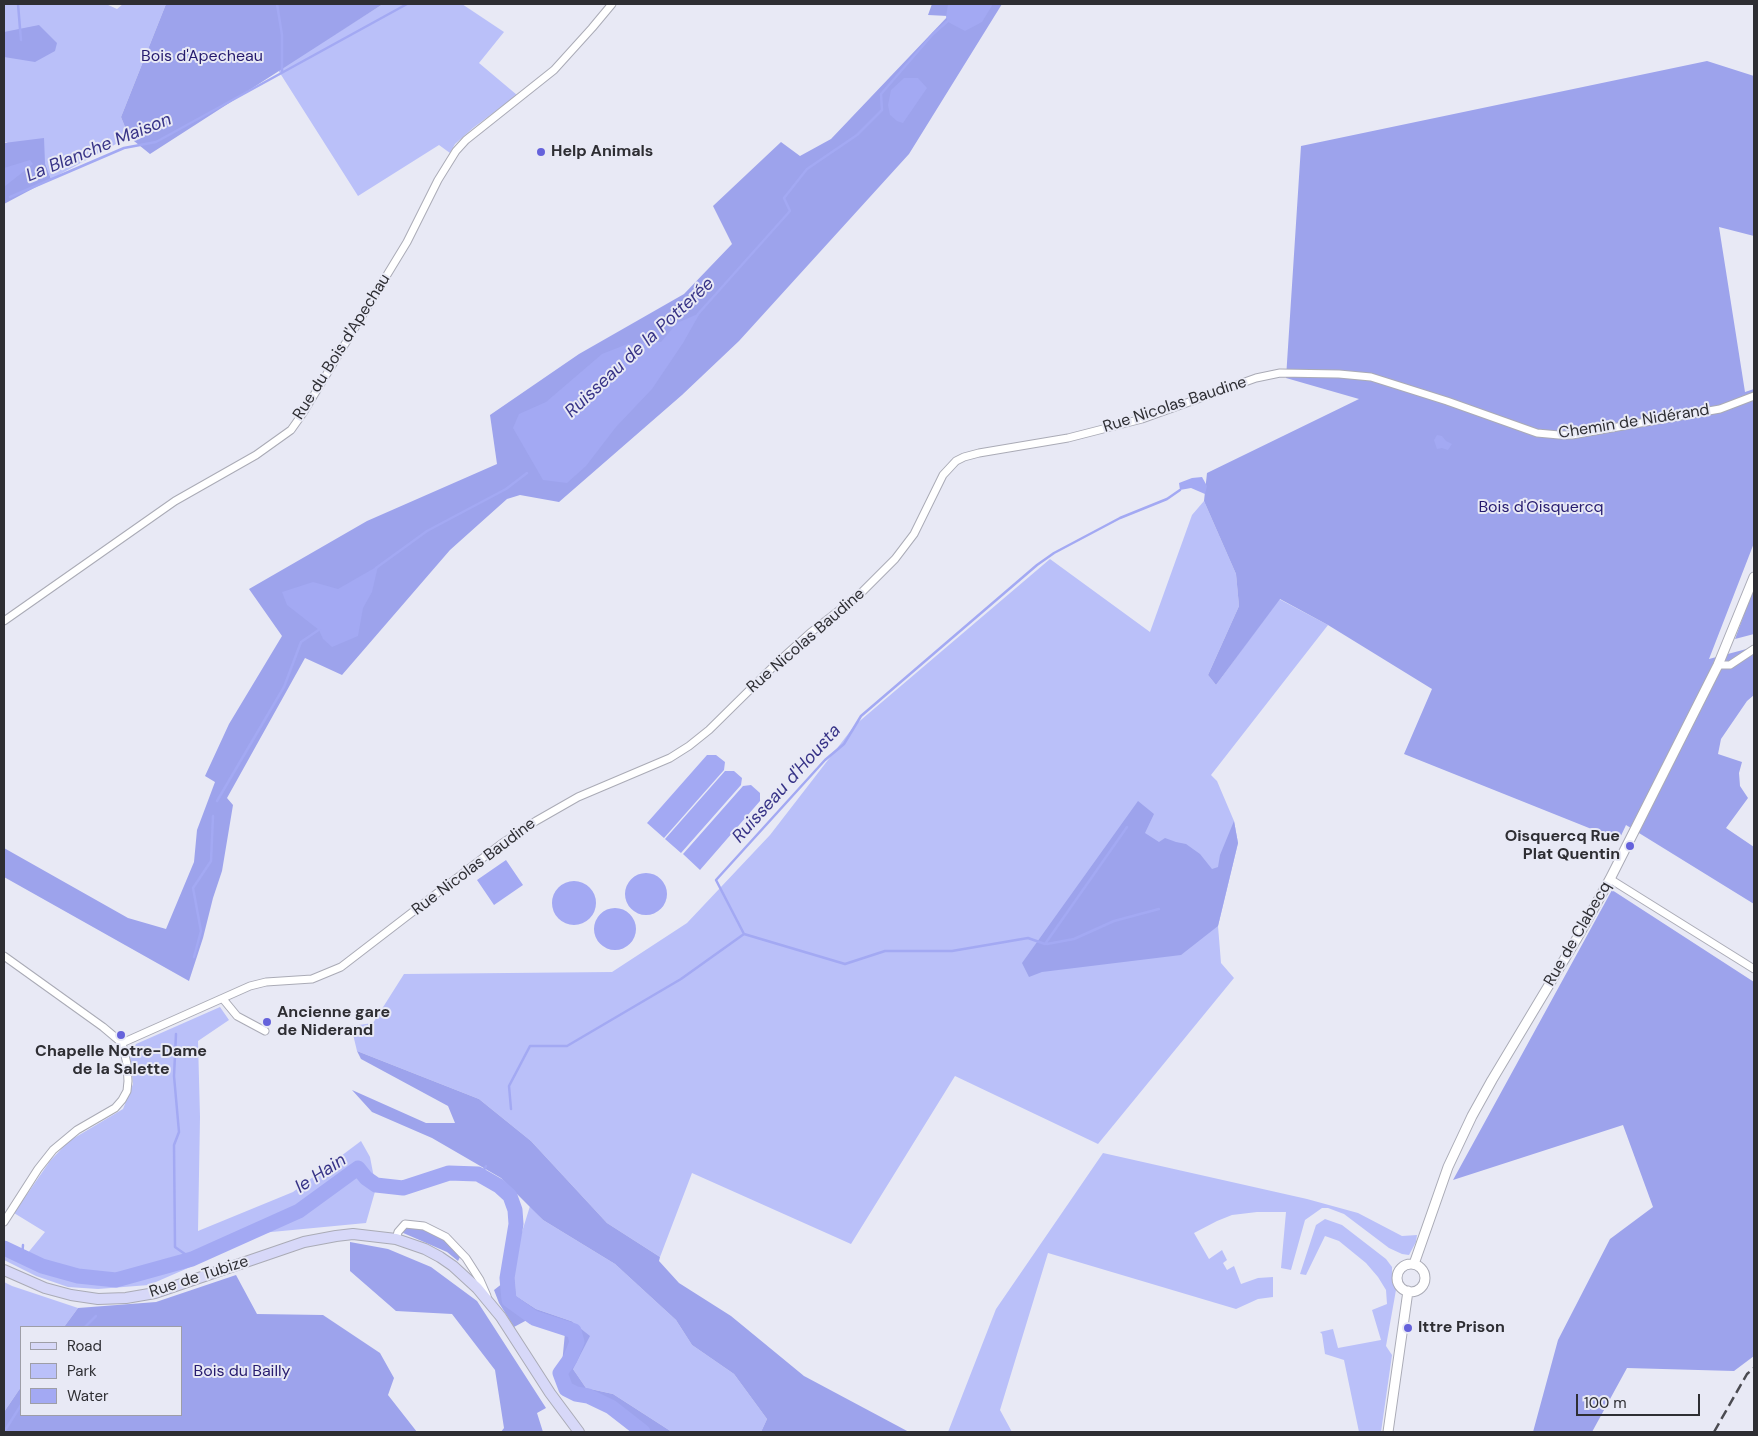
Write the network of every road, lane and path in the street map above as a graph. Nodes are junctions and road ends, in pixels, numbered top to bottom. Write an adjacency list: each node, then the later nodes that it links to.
1 (612, 4): 5 (street, Rue du Bois d'Apechau)
2 (1371, 378): 3 (street, Chemin de Nidérand); 11 (street, Rue Nicolas Baudine)
3 (1754, 396)
4 (1754, 576): 7 (street, Rue de Clabecq)
5 (4, 621)
6 (1754, 649): 7 (street)
7 (1718, 665): 8 (street, Rue de Clabecq)
8 (1610, 879): 10 (street); 16 (street, Rue de Clabecq)
9 (4, 956): 13 (street)
10 (1754, 969)
11 (223, 999): 12 (street); 13 (street, Rue Nicolas Baudine)
12 (265, 1031)
13 (122, 1043): 14 (street)
14 (4, 1222)
15 (396, 1239): 17 (main road, Rue de Tubize); 19 (main road, Rue de Tubize); 19 (street, Rue de Tubize)
16 (1414, 1264): 18 (street); 18 (street)
17 (4, 1270)
18 (1408, 1291): 21 (street)
19 (489, 1300): 20 (main road, Rue de Tubize)
20 (579, 1432)
21 (1388, 1432)

